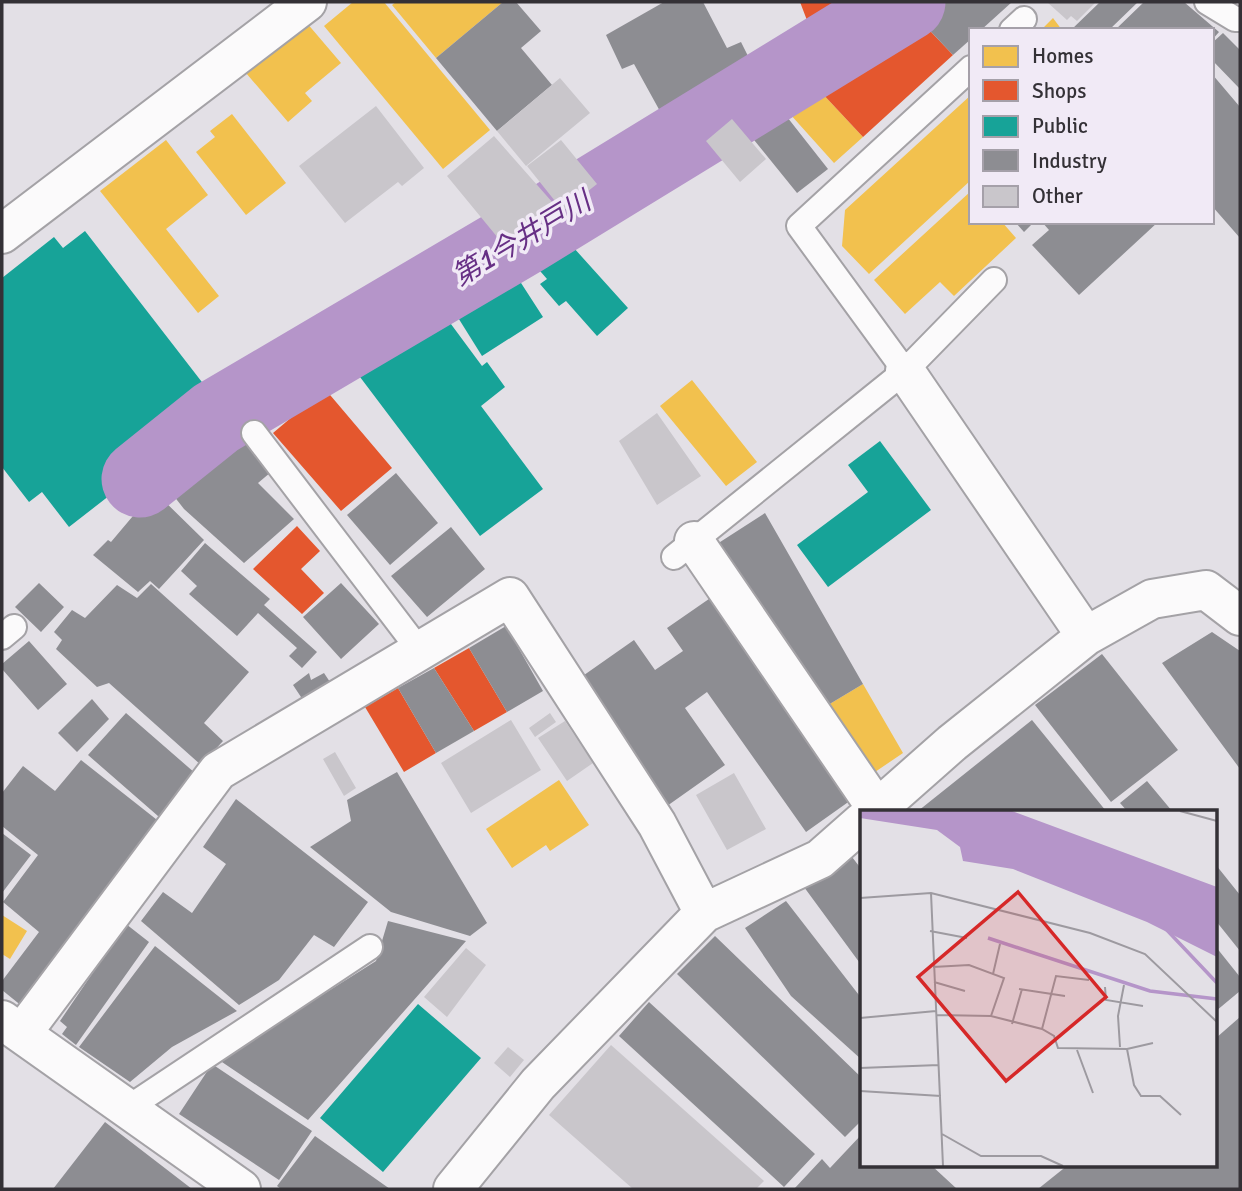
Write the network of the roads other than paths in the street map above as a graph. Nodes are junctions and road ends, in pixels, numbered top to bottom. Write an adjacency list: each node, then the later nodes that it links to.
1 (307, 2): 5 (street)
2 (1208, 2): 3 (lane)
3 (1240, 19)
4 (969, 70): 7 (lane)
5 (2, 234)
6 (994, 280): 7 (lane)
7 (905, 370): 9 (lane); 11 (street)
8 (254, 433): 12 (lane)
9 (684, 549): 13 (street)
10 (1240, 616): 11 (street)
11 (1086, 636): 14 (street)
12 (420, 651): 16 (street); 18 (street)
13 (869, 810)
14 (876, 810)
15 (860, 824): 16 (street)
16 (704, 914): 21 (street)
17 (370, 947): 19 (lane)
18 (12, 1026): 19 (street)
19 (128, 1108): 20 (street)
20 (241, 1189)
21 (453, 1189)

